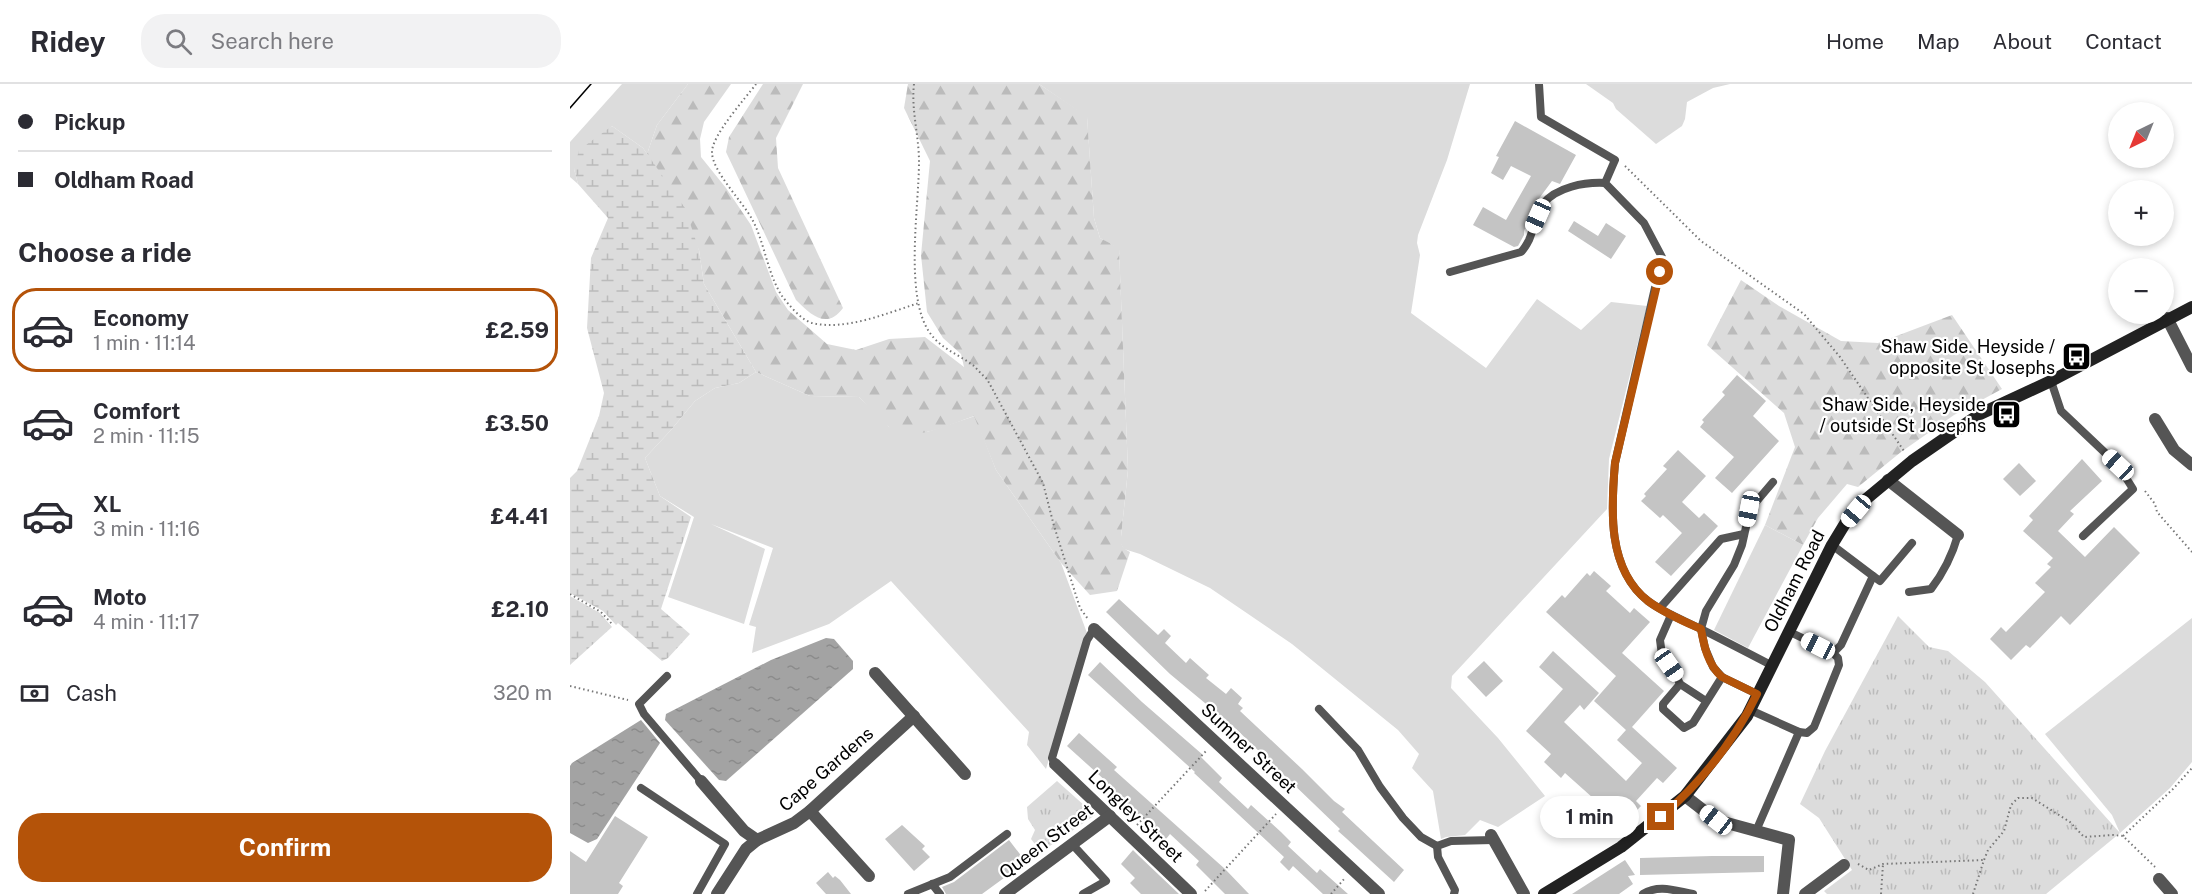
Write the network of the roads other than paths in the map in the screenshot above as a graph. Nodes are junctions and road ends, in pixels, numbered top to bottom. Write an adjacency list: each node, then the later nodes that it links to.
1 (1539, 84): 2 (lane)
2 (1605, 183): 3 (lane); 21 (lane)
3 (1450, 272)
4 (2192, 307): 5 (main road, Oldham Road)
5 (2174, 315)
6 (2156, 324): 9 (main road, Oldham Road)
7 (2170, 324): 8 (street)
8 (2192, 367)
9 (2050, 381): 12 (main road, Oldham Road); 16 (lane)
10 (2155, 419): 11 (street)
11 (2192, 465)
12 (1888, 480): 15 (street); 18 (main road, Oldham Road)
13 (1773, 482): 14 (lane)
14 (1744, 534): 21 (lane); 24 (lane)
15 (1958, 535): 20 (lane)
16 (2083, 536)
17 (1912, 543): 19 (lane)
18 (1832, 545): 19 (lane); 25 (main road, Oldham Road)
19 (1873, 576): 26 (lane)
20 (1909, 592)
21 (1660, 608): 22 (lane)
22 (1671, 615): 24 (lane); 31 (lane)
23 (1094, 629): 38 (lane); 63 (street, Sumner Street)
24 (1701, 629): 27 (lane); 30 (lane)
25 (1788, 631): 26 (lane); 27 (main road, Oldham Road)
26 (1833, 653): 37 (lane)
27 (1771, 665): 32 (main road, Oldham Road)
28 (875, 673): 36 (street)
29 (667, 676): 40 (lane)
30 (1722, 677): 32 (lane); 33 (lane)
31 (1680, 684): 33 (lane); 33 (lane)
32 (1757, 694): 35 (main road, Oldham Road)
33 (1706, 701)
34 (1319, 709): 50 (lane)
35 (1750, 710): 37 (lane); 42 (main road, Oldham Road)
36 (914, 716): 39 (street); 43 (street, Cape Gardens)
37 (1799, 732): 45 (lane)
38 (1055, 764): 44 (street, Longley Street)
39 (965, 774)
40 (701, 781): 48 (street)
41 (641, 788): 57 (lane)
42 (1685, 796): 45 (street); 66 (main road, Oldham Road)
43 (810, 811): 48 (street, Cape Gardens); 52 (street)
44 (1110, 816): 49 (street, Queen Street); 62 (street, Longley Street)
45 (1756, 831): 69 (street)
46 (1007, 834): 54 (lane)
47 (1492, 838): 50 (lane); 65 (street)
48 (757, 840): 56 (street)
49 (1072, 844): 60 (street, Queen Street); 61 (lane)
50 (1437, 846): 64 (lane)
51 (1844, 865): 55 (street)
52 (870, 876)
53 (2159, 879): 71 (street)
54 (932, 884): 58 (lane); 59 (lane)
55 (1819, 890): 70 (street)
56 (721, 893)
57 (696, 894)
58 (908, 894)
59 (940, 894)
60 (1005, 894)
61 (1083, 894)
62 (1191, 894)
63 (1379, 894)
64 (1454, 894)
65 (1524, 894)
66 (1544, 894)
67 (1643, 894): 68 (lane)
68 (1693, 894)
69 (1783, 894)
70 (1805, 894)
71 (2172, 894)

